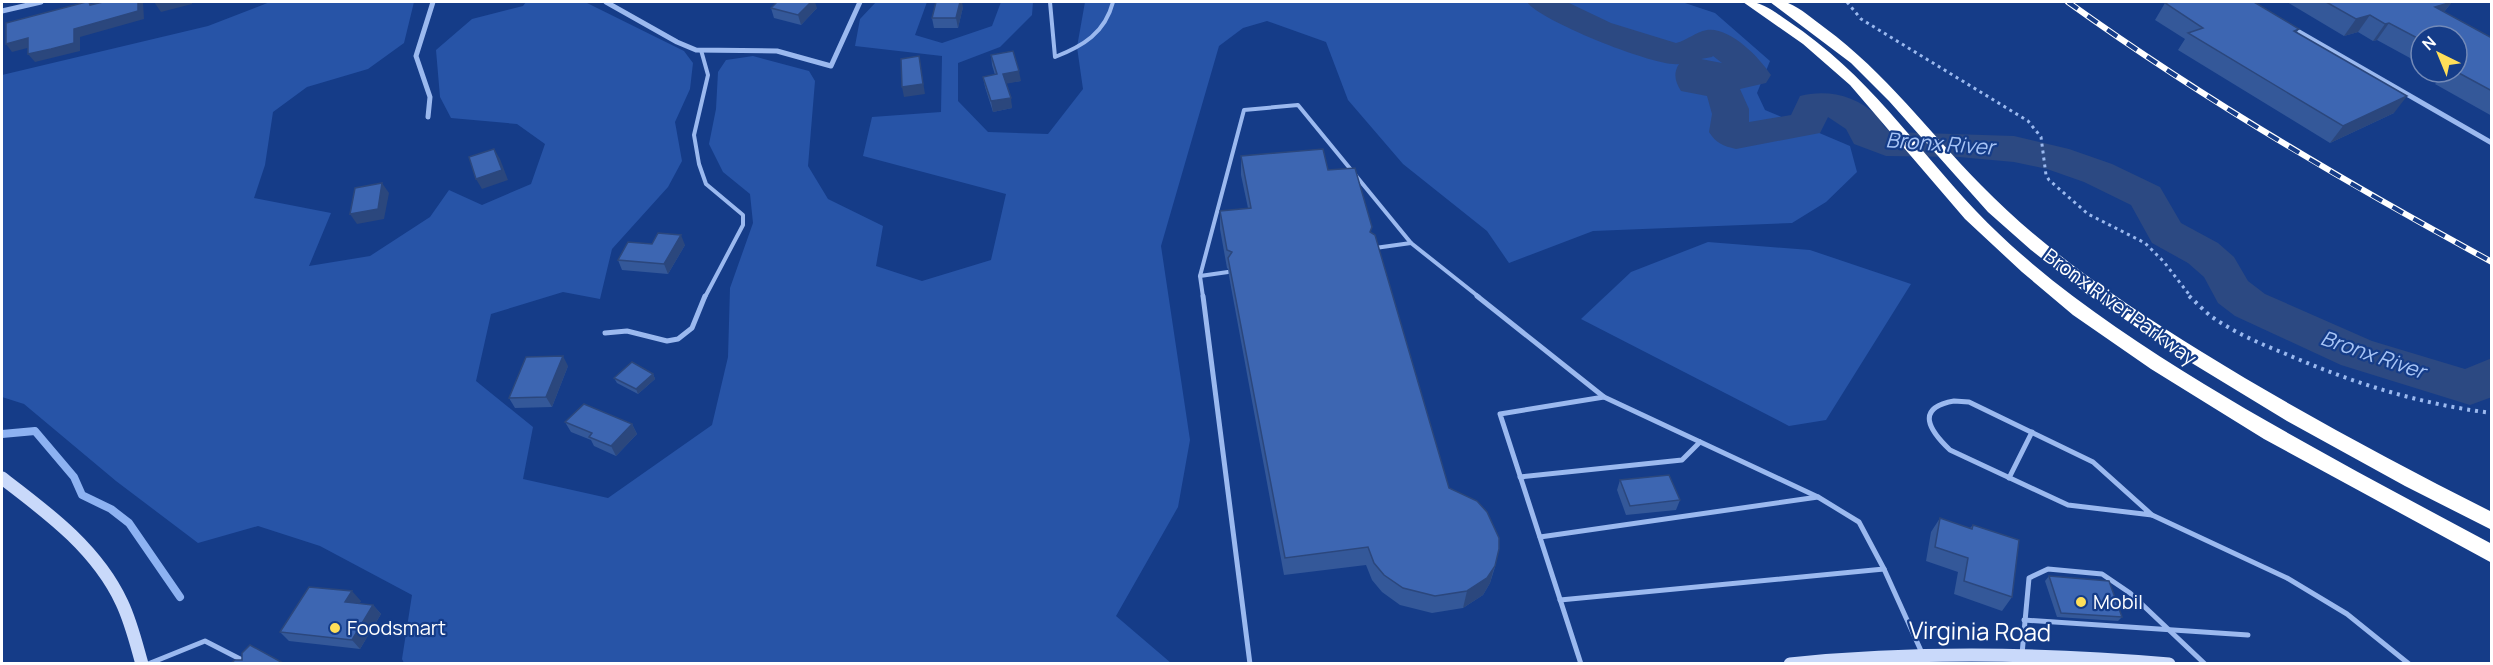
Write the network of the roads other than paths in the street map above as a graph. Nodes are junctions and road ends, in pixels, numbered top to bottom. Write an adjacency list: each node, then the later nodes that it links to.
1 (41, 2): 9 (street)
2 (433, 2): 12 (street)
3 (606, 2): 11 (street)
4 (860, 2): 11 (street)
5 (1050, 2): 6 (lane)
6 (1113, 2)
7 (1750, 2): 29 (highway, Bronx River Parkway)
8 (1777, 2): 27 (highway, Bronx River Parkway)
9 (2, 12)
10 (2286, 25): 13 (street)
11 (701, 50): 18 (lane)
12 (428, 117)
13 (2492, 143)
14 (1411, 243): 15 (lane); 17 (lane); 19 (lane)
15 (1372, 249)
16 (1228, 272): 17 (lane)
17 (1200, 276): 40 (lane)
18 (605, 333)
19 (1604, 398): 21 (lane); 22 (lane)
20 (2032, 432): 24 (lane); 24 (lane); 26 (lane)
21 (1700, 442): 22 (lane); 25 (lane)
22 (1520, 477): 28 (lane)
23 (2, 478): 38 (street)
24 (2010, 478): 26 (lane)
25 (1818, 496): 28 (lane); 30 (lane)
26 (2152, 515): 46 (lane)
27 (2492, 522)
28 (1540, 537): 31 (lane)
29 (2492, 554)
30 (1884, 568): 31 (lane); 35 (lane)
31 (1560, 600): 41 (lane)
32 (2024, 620): 33 (lane); 33 (lane); 36 (lane)
33 (2172, 631): 34 (lane); 45 (lane)
34 (2248, 635)
35 (1922, 652): 36 (street, Virginia Road); 42 (street, Virginia Road)
36 (2022, 654): 43 (street, Virginia Road)
37 (244, 661): 39 (lane)
38 (142, 663)
39 (148, 663)
40 (1250, 663)
41 (1581, 663)
42 (1790, 663)
43 (2153, 663): 44 (street, Virginia Road)
44 (2169, 663)
45 (2205, 663)
46 (2409, 663)

